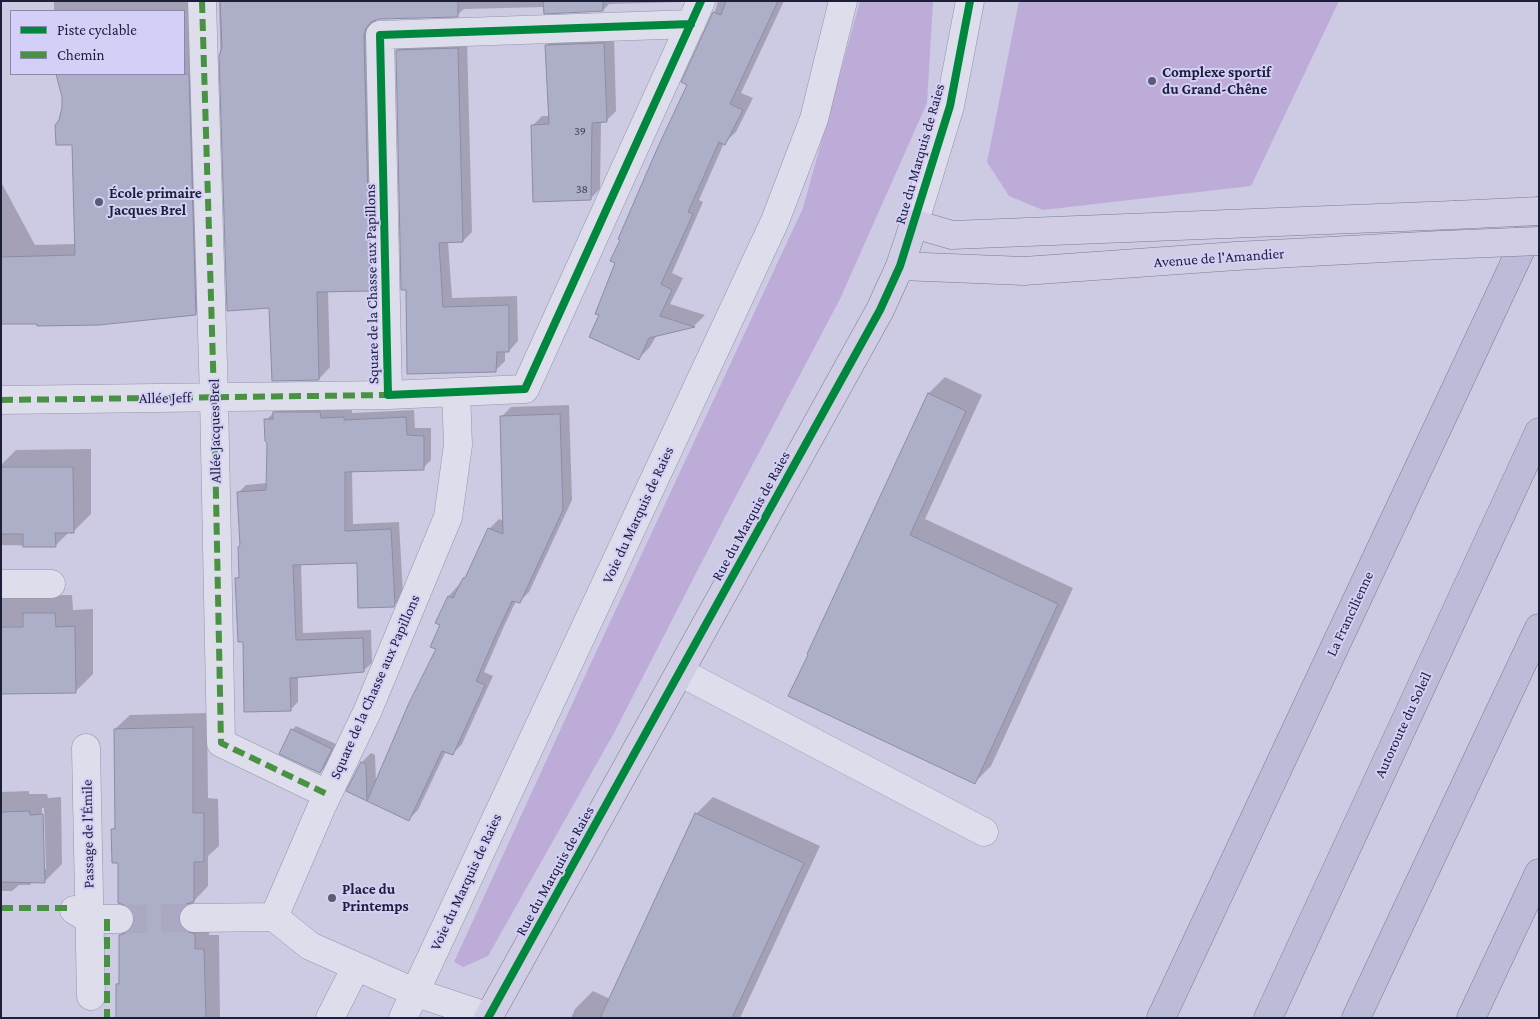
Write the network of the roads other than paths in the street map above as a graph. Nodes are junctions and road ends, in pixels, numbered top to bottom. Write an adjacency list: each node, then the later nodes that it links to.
1 (202, 1): 11 (street, Allée Jacques Brel)
2 (843, 1): 27 (street, Voie du Marquis de Raies)
3 (970, 1): 6 (street, Rue du Marquis de Raies)
4 (696, 13): 9 (street, Square de la Chasse aux Papillons); 10 (street, Square de la Chasse aux Papillons)
5 (1539, 211): 6 (main road, Avenue de l'Amandier, bridge); 32 (highway, La Francilienne)
6 (914, 224): 8 (main road, Rue du Marquis de Raies)
7 (1539, 241): 8 (main road, Avenue de l'Amandier, bridge)
8 (900, 266): 17 (main road, Rue du Marquis de Raies)
9 (456, 392): 10 (street, Square de la Chasse aux Papillons); 19 (street, Square de la Chasse aux Papillons)
10 (388, 395): 11 (street, Allée Jeff)
11 (214, 397): 12 (street, Allée Jeff); 19 (street, Allée Jacques Brel)
12 (1, 400)
13 (1539, 432): 33 (highway, Autoroute du Soleil)
14 (1, 584): 15 (street)
15 (51, 584)
16 (1539, 628): 34 (highway)
17 (680, 672): 20 (street); 31 (main road, Rue du Marquis de Raies)
18 (86, 748): 22 (street, Passage de l'Émile)
19 (328, 794): 23 (street, Square de la Chasse aux Papillons)
20 (984, 832)
21 (1539, 873): 35 (highway)
22 (80, 914): 25 (street); 28 (street, Passage de l'Émile)
23 (274, 917): 24 (street); 26 (street)
24 (194, 918)
25 (119, 919)
26 (356, 967): 27 (street); 29 (street)
27 (414, 992): 30 (street, Voie du Marquis de Raies); 31 (street)
28 (91, 996)
29 (330, 1018)
30 (402, 1018)
31 (489, 1018)
32 (1161, 1018)
33 (1268, 1018)
34 (1356, 1018)
35 (1471, 1018)

